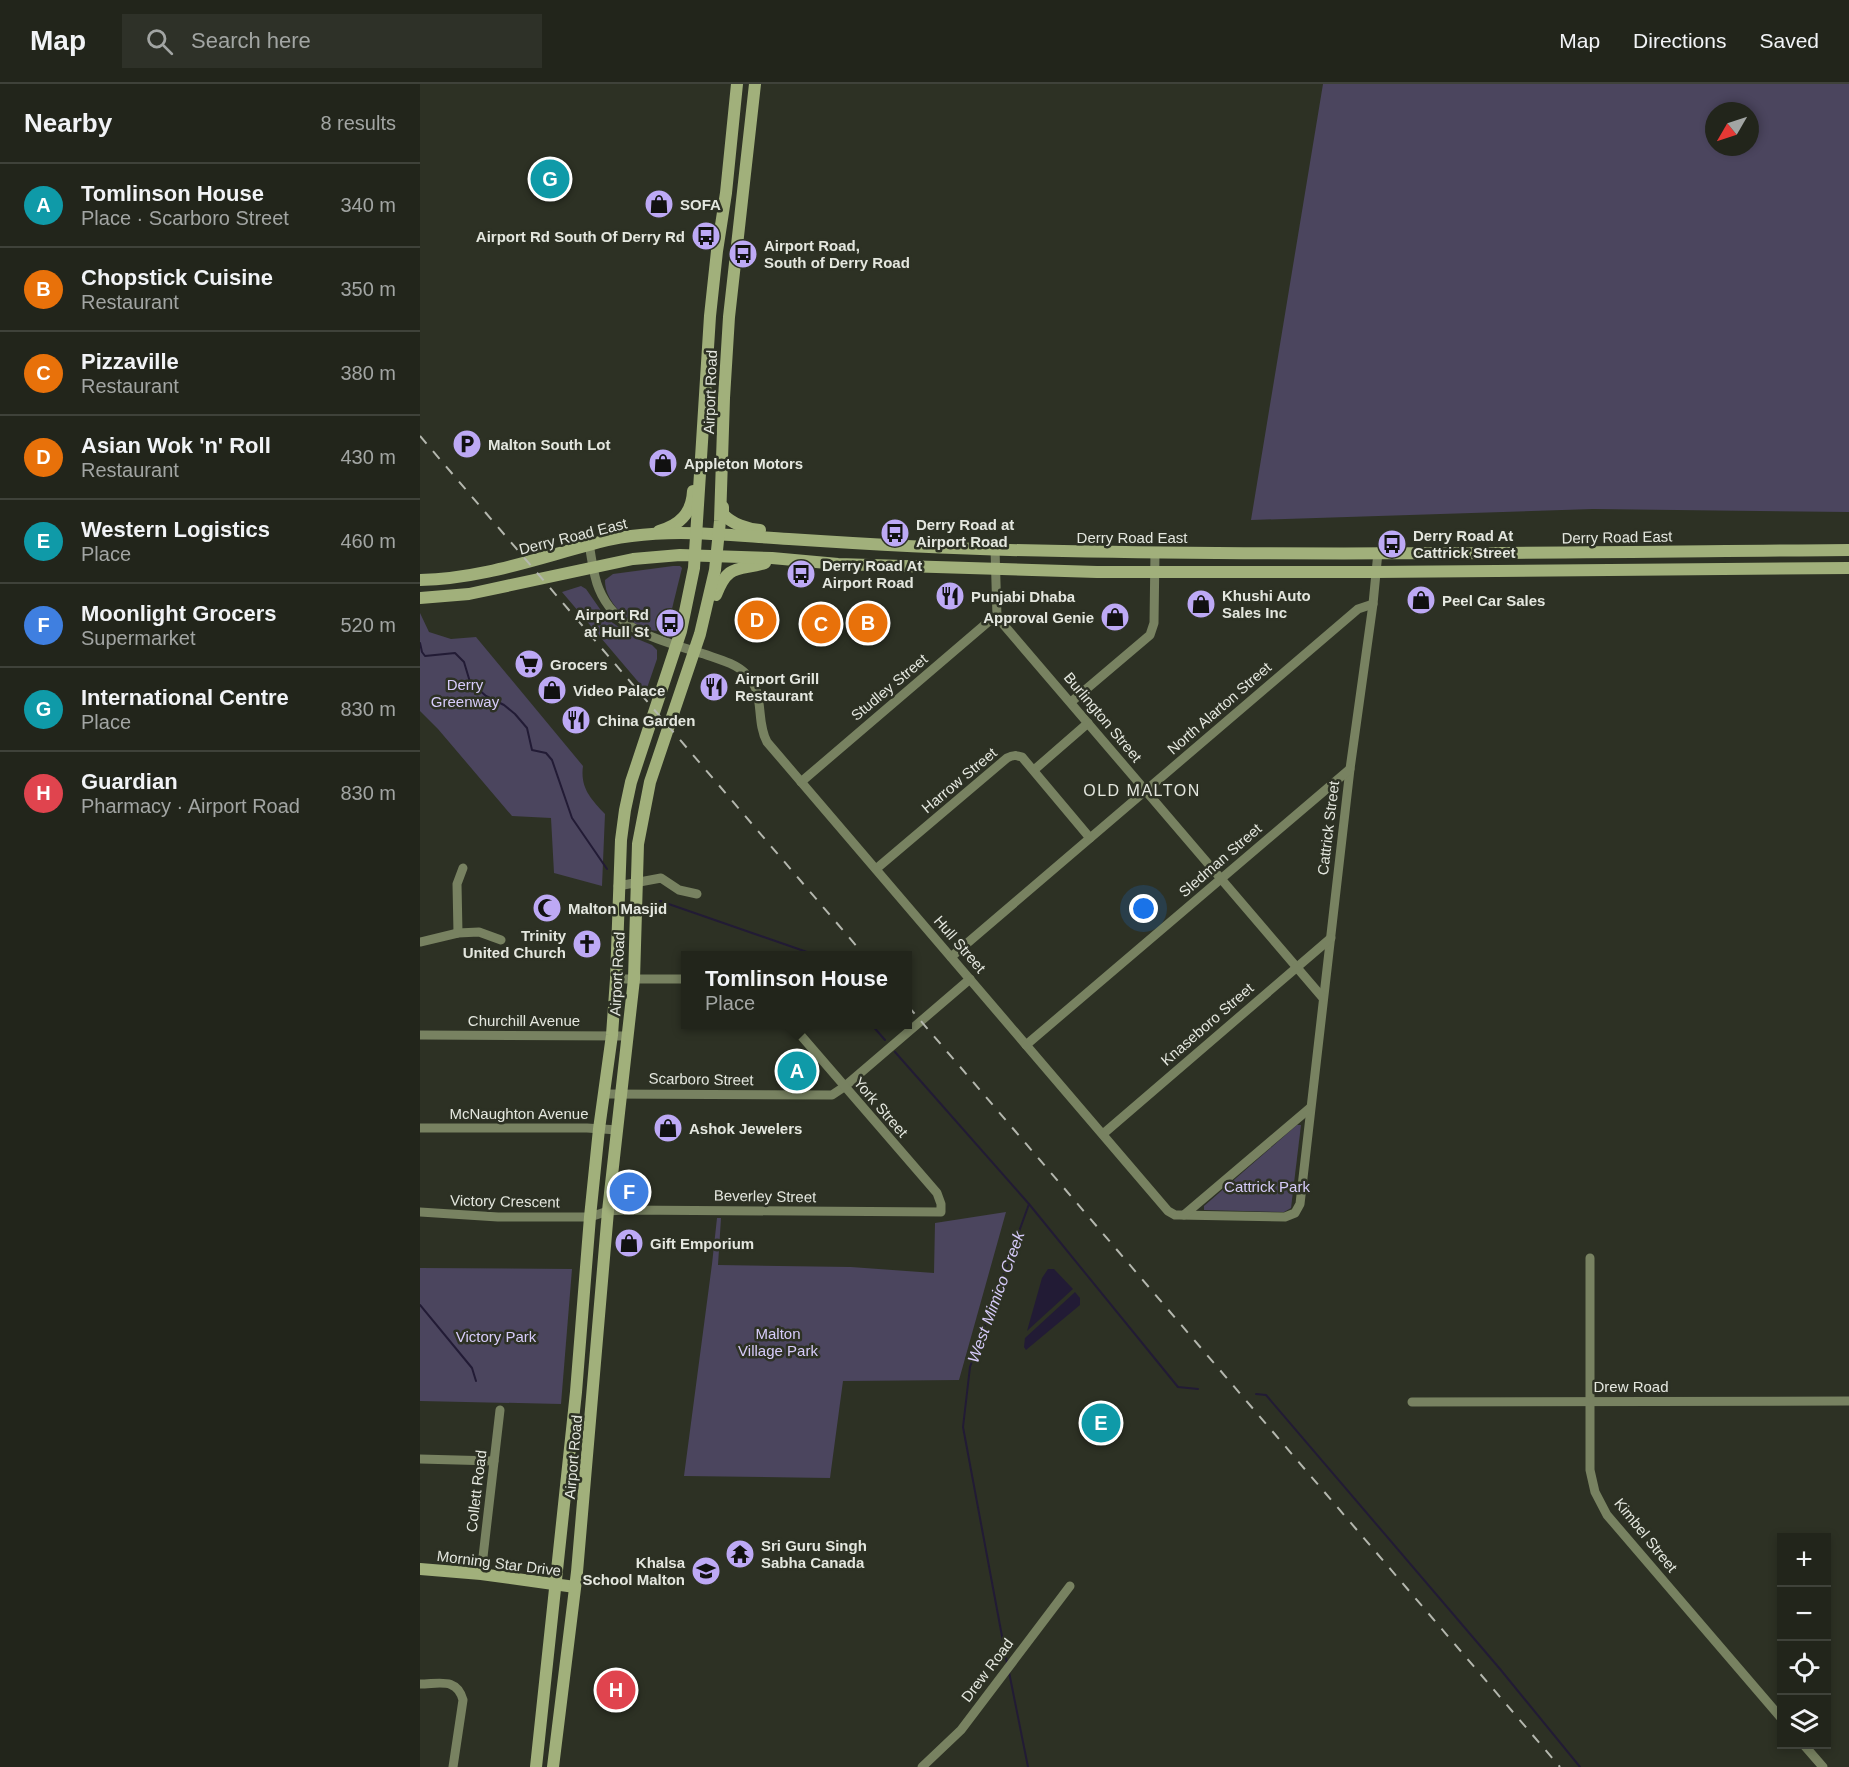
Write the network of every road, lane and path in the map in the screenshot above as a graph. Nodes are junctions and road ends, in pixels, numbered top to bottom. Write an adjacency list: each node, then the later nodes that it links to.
1 (737, 84): 3 (main road, Airport Road)
2 (755, 84): 4 (main road, Airport Road)
3 (701, 453): 5 (main road, Airport Road); 7 (main road)
4 (722, 453): 6 (main road, Airport Road); 8 (main road)
5 (697, 533): 6 (main road, Derry Road East); 7 (main road, Derry Road East); 15 (main road, Airport Road)
6 (719, 534): 8 (main road, Derry Road East); 16 (main road, Airport Road)
7 (638, 536): 9 (main road, Derry Road East)
8 (788, 539): 10 (main road, Derry Road East)
9 (589, 544): 18 (street, Hull Street); 24 (main road, Derry Road East)
10 (996, 549): 12 (main road, Derry Road East); 20 (street)
11 (1849, 550): 14 (main road, Derry Road East)
12 (1155, 552): 13 (main road, Derry Road East); 22 (street)
13 (1378, 552): 14 (main road, Derry Road East); 23 (street, Cattrick Street)
14 (1447, 552): 21 (main road)
15 (695, 555): 16 (main road); 18 (main road); 29 (main road, Airport Road)
16 (717, 556): 17 (main road); 27 (main road, Airport Road)
17 (772, 558): 20 (main road); 27 (main road)
18 (593, 567): 25 (main road); 29 (street, Hull Street)
19 (1849, 568): 21 (main road)
20 (996, 569): 22 (main road); 28 (street)
21 (1446, 571): 23 (main road)
22 (1155, 572): 23 (main road); 31 (street)
23 (1375, 572): 26 (street, Cattrick Street)
24 (420, 580)
25 (420, 598)
26 (1373, 604): 33 (street, Cattrick Street); 36 (street, North Alarton Street)
27 (708, 605): 30 (main road, Airport Road)
28 (997, 617): 31 (street, Burlington Street); 35 (street, Studley Street)
29 (676, 646): 30 (street, Hull Street); 42 (main road, Airport Road)
30 (694, 651): 35 (street, Hull Street); 41 (main road, Airport Road)
31 (1071, 702): 32 (street, Burlington Street)
32 (1089, 723): 34 (street); 36 (street, Burlington Street)
33 (1350, 769): 40 (street, Sledman Street); 45 (street, Cattrick Street)
34 (1034, 770): 37 (street); 39 (street, Harrow Street)
35 (801, 782): 39 (street, Hull Street)
36 (1146, 791): 37 (street, North Alarton Street); 40 (street, Burlington Street)
37 (1090, 838): 48 (street, North Alarton Street)
38 (463, 868): 44 (street)
39 (876, 869): 48 (street, Hull Street)
40 (1222, 878): 49 (street, Burlington Street); 61 (street, Sledman Street)
41 (636, 882): 42 (street); 43 (street); 51 (main road, Airport Road)
42 (618, 886): 50 (main road, Airport Road)
43 (697, 894)
44 (458, 933): 46 (street); 47 (street)
45 (1331, 938): 49 (street, Knaseboro Street); 54 (street, Cattrick Street)
46 (501, 940)
47 (420, 942)
48 (951, 957): 52 (street, Hull Street)
49 (1297, 967): 54 (street, Burlington Street); 69 (street, Knaseboro Street)
50 (616, 979): 51 (street); 59 (main road, Airport Road)
51 (634, 979): 53 (street); 60 (main road, Airport Road)
52 (969, 979): 55 (street, Scarboro Street); 61 (street, Hull Street)
53 (681, 980)
54 (1323, 998): 65 (street, Cattrick Street)
55 (912, 1028)
56 (794, 1029): 62 (street, York Street)
57 (911, 1029): 62 (street, Scarboro Street)
58 (420, 1035): 59 (street, Churchill Avenue)
59 (612, 1035): 60 (street, Churchill Avenue); 64 (main road, Airport Road)
60 (628, 1036): 63 (main road, Airport Road)
61 (1026, 1045): 69 (street, Hull Street)
62 (844, 1087): 63 (street, Scarboro Street); 72 (street, York Street)
63 (621, 1093): 64 (street, Scarboro Street); 68 (main road, Airport Road)
64 (605, 1094): 67 (main road, Airport Road)
65 (1310, 1108): 73 (street); 73 (street, Hull Street)
66 (420, 1128): 67 (street, McNaughton Avenue)
67 (599, 1129): 68 (street, McNaughton Avenue); 74 (main road, Airport Road)
68 (618, 1130): 70 (main road, Airport Road)
69 (1102, 1134): 73 (street, Hull Street)
70 (608, 1211): 72 (street, Beverley Street); 74 (street, Beverley Street); 76 (main road, Airport Road)
71 (420, 1212): 74 (street, Victory Crescent)
72 (941, 1212)
73 (1184, 1215)
74 (590, 1217): 77 (main road, Airport Road)
75 (1590, 1258): 78 (street, Kimbel Street)
76 (594, 1390): 77 (main road); 85 (main road, Airport Road)
77 (576, 1392): 84 (main road, Airport Road)
78 (1590, 1401): 79 (street, Drew Road); 80 (street, Drew Road); 92 (street, Kimbel Street)
79 (1849, 1401)
80 (1413, 1402)
81 (500, 1410): 83 (street, Collett Road)
82 (420, 1460): 83 (street)
83 (494, 1461): 87 (street, Collett Road)
84 (566, 1479): 85 (main road); 88 (main road, Airport Road)
85 (585, 1481): 90 (main road, Airport Road)
86 (420, 1569): 87 (main road, Morning Star Drive)
87 (481, 1575): 88 (main road, Morning Star Drive)
88 (555, 1584): 90 (main road, Morning Star Drive); 95 (main road, Airport Road)
89 (1070, 1586): 97 (street, Drew Road)
90 (575, 1587): 96 (main road, Airport Road)
91 (420, 1684): 94 (street)
92 (1777, 1713)
93 (1807, 1749): 98 (street)
94 (453, 1767)
95 (536, 1767)
96 (553, 1767)
97 (922, 1767)
98 (1822, 1767)

